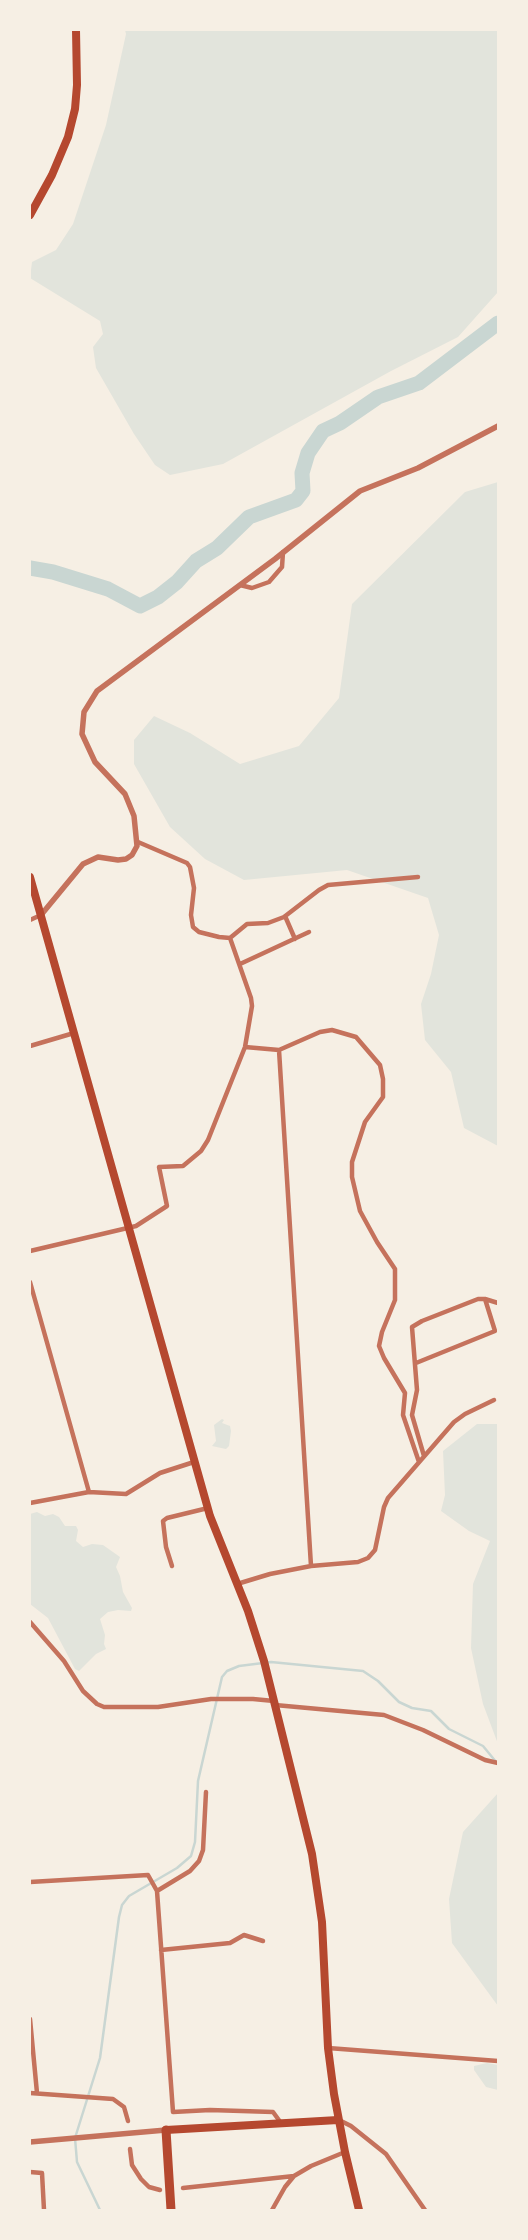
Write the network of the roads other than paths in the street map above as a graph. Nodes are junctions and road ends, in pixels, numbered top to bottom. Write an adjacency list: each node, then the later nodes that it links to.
1 (76, 30): 2 (highway)
2 (30, 215)
3 (498, 426): 4 (street)
4 (283, 552): 5 (street); 5 (street)
5 (240, 585): 6 (street)
6 (138, 842): 9 (street); 13 (street)
7 (30, 877): 9 (highway)
8 (418, 877): 10 (street)
9 (41, 916): 11 (street); 16 (highway)
10 (285, 916): 13 (street); 14 (street)
11 (30, 920)
12 (309, 932): 14 (street)
13 (230, 938): 15 (street)
14 (295, 939): 15 (street)
15 (240, 964): 18 (street)
16 (74, 1033): 17 (street); 20 (highway)
17 (30, 1046)
18 (246, 1047): 19 (street); 20 (street)
19 (279, 1050): 29 (street); 34 (street)
20 (129, 1226): 21 (street); 28 (highway)
21 (30, 1251)
22 (30, 1282): 30 (street)
23 (485, 1299): 24 (street); 25 (street); 25 (street)
24 (498, 1303)
25 (416, 1363): 27 (street)
26 (494, 1400): 27 (street)
27 (424, 1456): 29 (street)
28 (194, 1462): 30 (street); 32 (highway)
29 (419, 1462): 34 (street)
30 (89, 1492): 31 (street)
31 (30, 1503)
32 (208, 1508): 33 (street); 35 (highway)
33 (172, 1566)
34 (310, 1566): 35 (street)
35 (237, 1584): 37 (highway)
36 (30, 1622): 37 (street)
37 (274, 1703): 38 (street); 45 (highway)
38 (498, 1763)
39 (206, 1792): 41 (street)
40 (30, 1882): 41 (street)
41 (156, 1890): 43 (street)
42 (264, 1941): 43 (street)
43 (161, 1950): 51 (street)
44 (30, 2019): 47 (street)
45 (328, 2048): 46 (street); 49 (highway)
46 (498, 2061)
47 (37, 2093): 48 (street); 50 (street)
48 (30, 2094)
49 (338, 2120): 51 (highway); 55 (highway); 64 (street)
50 (128, 2121)
51 (281, 2123): 52 (highway)
52 (166, 2130): 53 (street); 61 (highway)
53 (30, 2142)
54 (130, 2149): 59 (street)
55 (344, 2152): 57 (street); 63 (highway)
56 (30, 2172): 60 (street)
57 (294, 2176): 58 (street); 62 (street)
58 (183, 2188)
59 (160, 2190)
60 (44, 2210)
61 (171, 2210)
62 (272, 2210)
63 (359, 2210)
64 (424, 2210)

